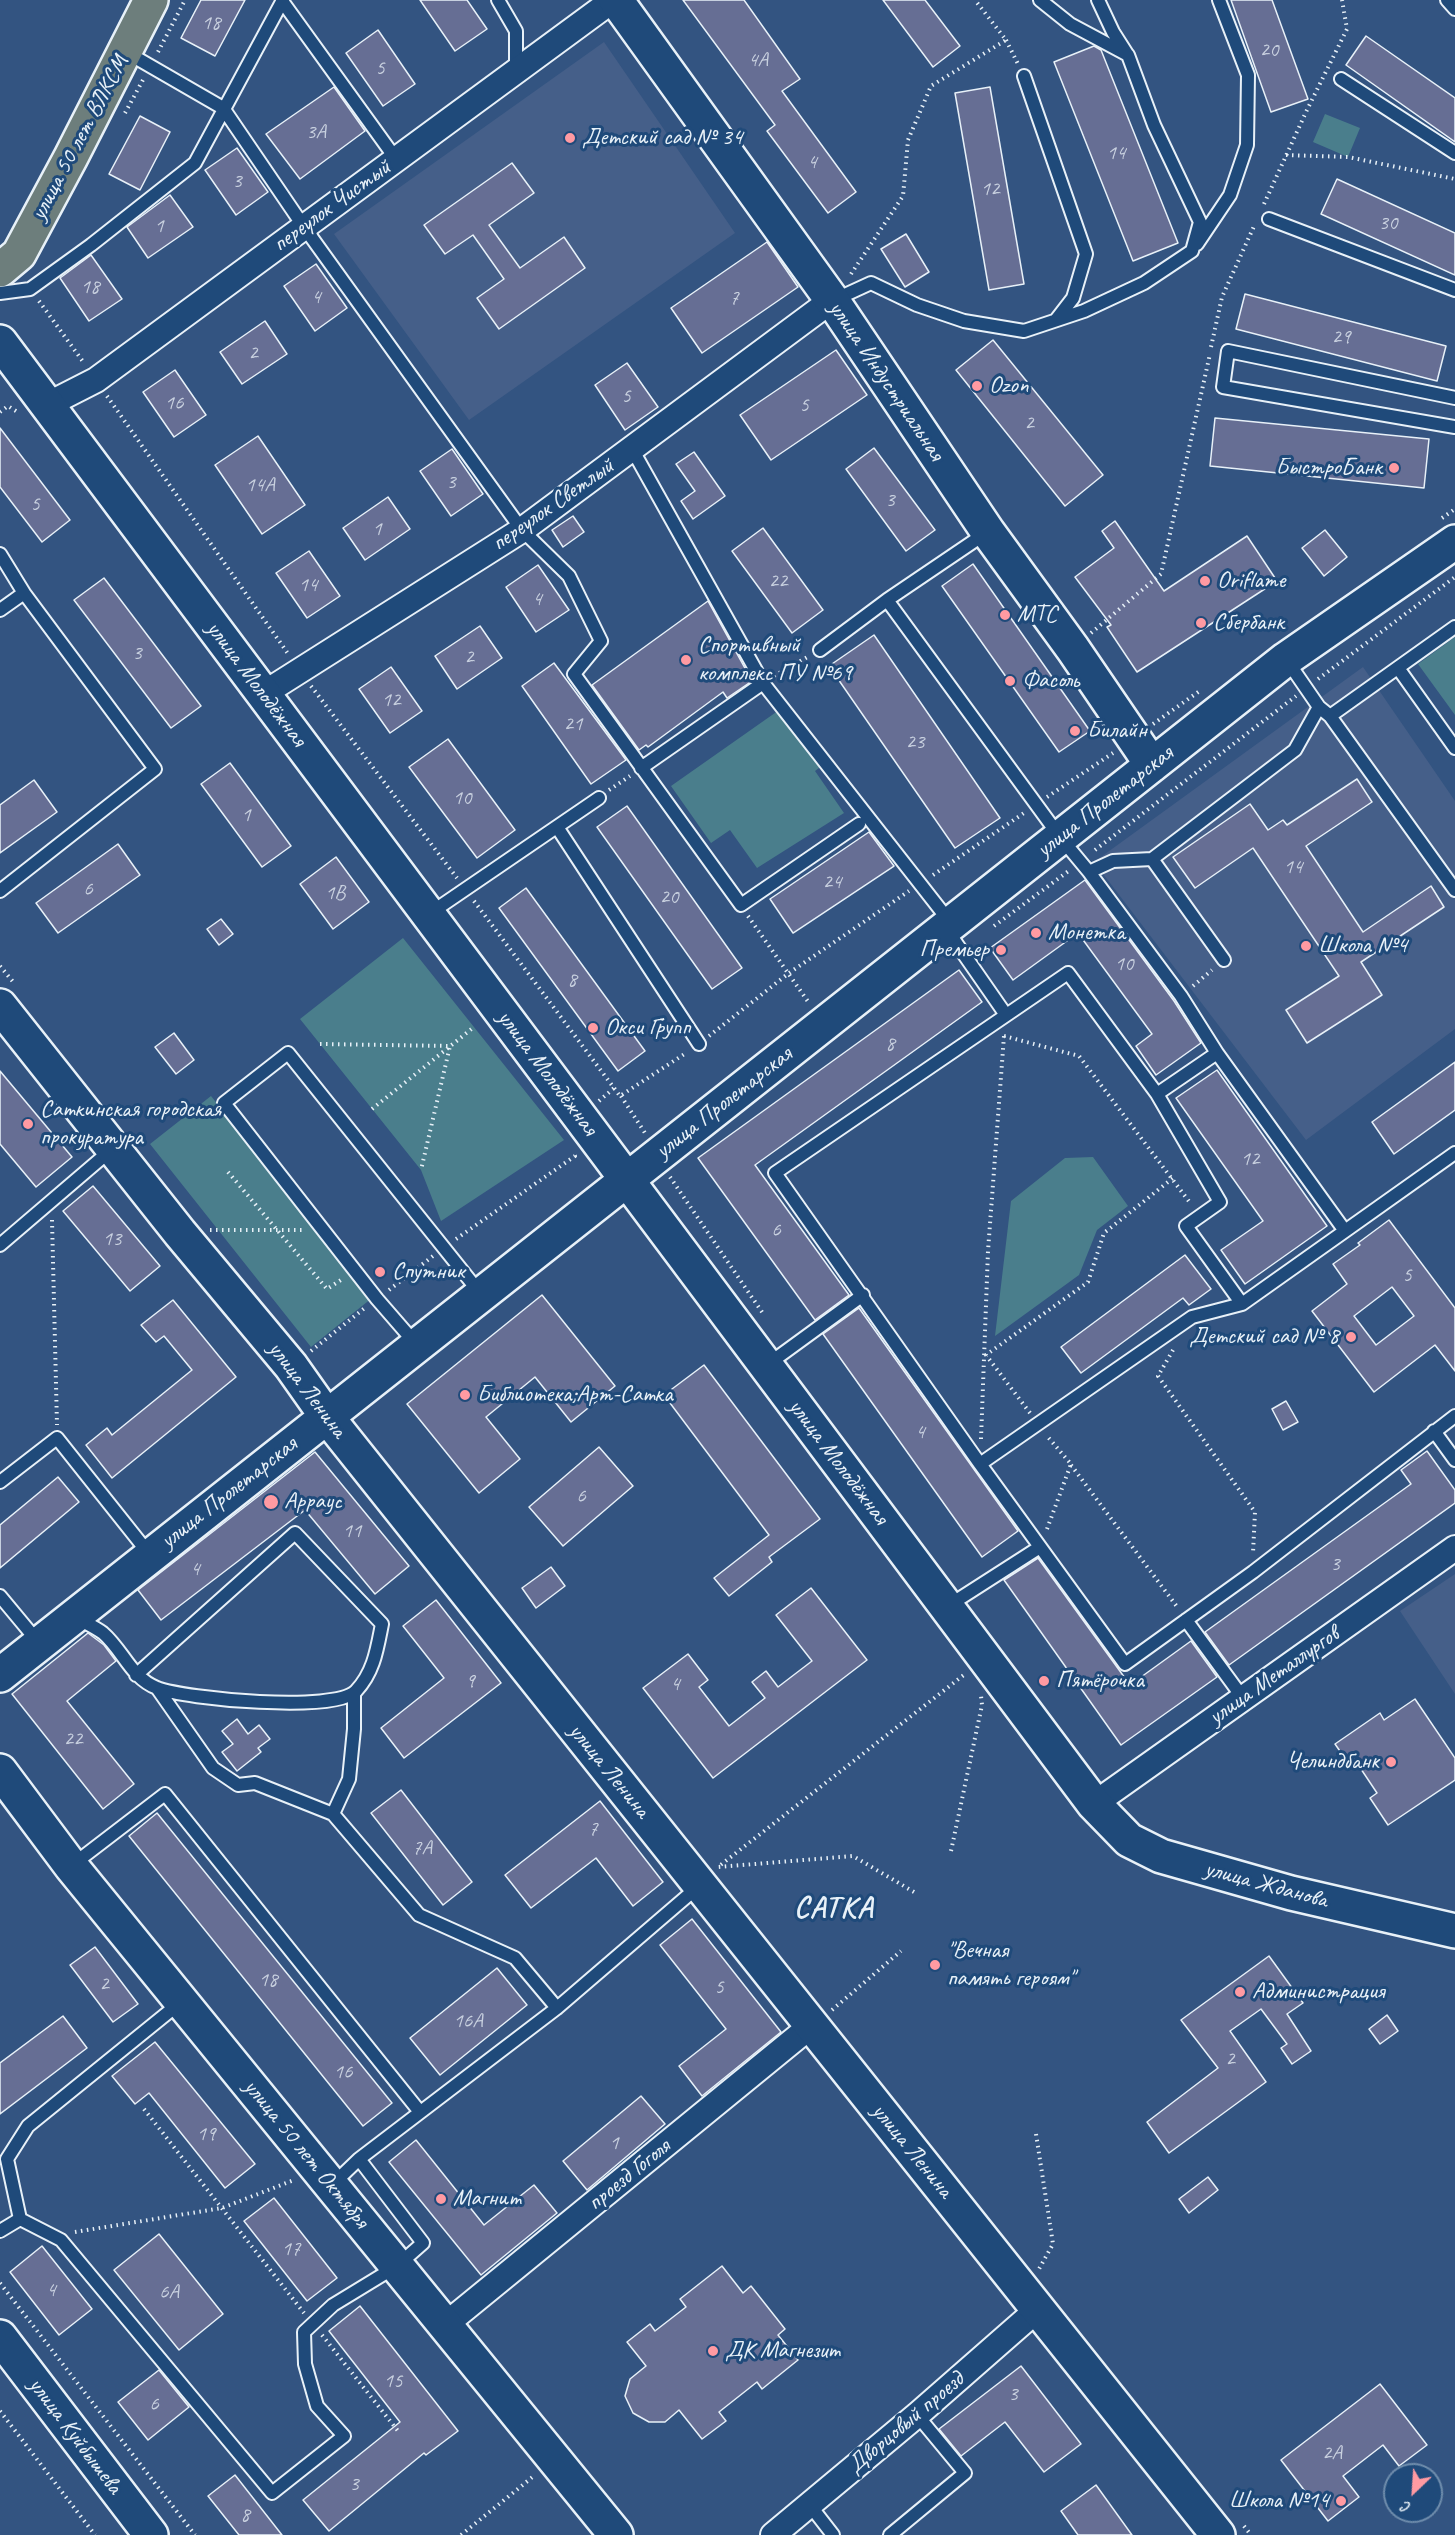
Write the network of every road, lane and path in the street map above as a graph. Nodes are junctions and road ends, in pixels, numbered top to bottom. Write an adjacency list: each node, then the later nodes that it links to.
1 (151, 0): 13 (main road, улица 50 лет ВЛКСМ)
2 (282, 0): 18 (lane); 21 (lane)
3 (498, 0): 15 (lane)
4 (615, 0): 15 (street, переулок Чистый); 30 (main road, улица Индустриальная)
5 (975, 0): 12 (path)
6 (1040, 0): 14 (lane)
7 (1098, 0): 14 (lane)
8 (1219, 0): 25 (lane)
9 (1342, 0): 20 (path)
10 (1447, 0): 11 (lane)
11 (1455, 9)
12 (1006, 40): 16 (path); 30 (path)
13 (125, 51): 18 (lane); 26 (main road, улица 50 лет ВЛКСМ)
14 (1128, 55): 25 (lane)
15 (516, 71): 21 (street, переулок Чистый)
16 (1024, 76): 31 (lane)
17 (1341, 79): 19 (lane)
18 (223, 108): 24 (lane); 27 (lane)
19 (1455, 153)
20 (1286, 155): 22 (path); 23 (path)
21 (396, 159): 24 (street, переулок Чистый)
22 (1455, 179)
23 (1262, 217): 28 (lane); 48 (path)
24 (304, 227): 33 (street, переулок Чистый); 39 (lane)
25 (1192, 251): 31 (lane)
26 (0, 270)
27 (30, 289): 29 (lane); 33 (path)
28 (1455, 290)
29 (0, 293)
30 (832, 300): 31 (lane); 38 (street, переулок Светлый); 40 (main road, улица Индустриальная)
31 (1055, 321)
32 (0, 342): 35 (main road, улица Молодёжная)
33 (96, 380): 35 (street, переулок Чистый); 52 (path)
34 (1455, 398): 37 (lane)
35 (36, 411): 36 (path); 55 (main road, улица Молодёжная)
36 (0, 412)
37 (1455, 426)
38 (632, 449): 39 (street, переулок Светлый); 53 (lane)
39 (522, 530): 52 (street, переулок Светлый); 60 (lane)
40 (988, 532): 45 (lane); 59 (main road, улица Индустриальная)
41 (1455, 542): 50 (main road, улица Пролетарская)
42 (0, 554): 44 (lane)
43 (1455, 577): 54 (path)
44 (24, 593): 46 (lane); 69 (lane)
45 (887, 600): 49 (lane); 64 (lane)
46 (0, 610)
47 (1455, 627): 51 (lane)
48 (1091, 633)
49 (820, 650): 53 (path)
50 (1286, 659): 54 (lane); 59 (main road, улица Пролетарская)
51 (1398, 668): 57 (lane); 58 (lane)
52 (301, 672): 55 (street, переулок Светлый); 67 (path)
53 (763, 682): 60 (lane); 72 (lane)
54 (1306, 688): 56 (lane); 64 (path)
55 (263, 694): 71 (main road, улица Молодёжная)
56 (1319, 707): 57 (lane); 65 (lane)
57 (1330, 716): 68 (lane)
58 (1453, 740)
59 (1152, 765): 64 (main road, улица Пролетарская)
60 (641, 768): 61 (path); 70 (lane)
61 (599, 798): 63 (lane)
62 (859, 824): 70 (lane)
63 (557, 827): 67 (lane); 83 (lane)
64 (1069, 850): 66 (lane); 72 (main road, улица Пролетарская); 72 (path)
65 (1152, 859): 66 (lane); 73 (lane)
66 (1089, 872): 77 (lane)
67 (465, 888): 71 (lane); 83 (path)
68 (1455, 890)
69 (0, 891)
70 (741, 905): 75 (path)
71 (428, 914): 95 (main road, улица Молодёжная)
72 (953, 934): 78 (lane); 79 (main road, улица Пролетарская)
73 (1224, 960): 77 (path)
74 (0, 966): 76 (path)
75 (789, 973): 79 (path); 83 (path)
76 (7, 995): 88 (main road, улица Ленина)
77 (1181, 996): 85 (lane)
78 (1005, 1015): 81 (path); 86 (lane); 106 (lane)
79 (824, 1024): 95 (main road, улица Пролетарская)
80 (474, 1027): 84 (path)
81 (1004, 1036): 94 (path); 112 (path)
82 (320, 1044): 84 (path)
83 (699, 1044)
84 (450, 1046): 87 (path); 92 (path)
85 (1217, 1053): 86 (lane); 100 (lane)
86 (1157, 1094): 108 (lane)
87 (372, 1109)
88 (113, 1148): 96 (lane); 115 (main road, улица Ленина)
89 (570, 1148): 103 (path)
90 (1455, 1153): 100 (lane)
91 (663, 1167): 113 (path)
92 (421, 1170)
93 (228, 1172): 98 (path)
94 (1173, 1178): 97 (path); 112 (path)
95 (627, 1180): 105 (main road, улица Пролетарская); 113 (main road, улица Молодёжная)
96 (52, 1201): 102 (lane); 118 (path)
97 (1185, 1211)
98 (277, 1230): 99 (path); 101 (path); 104 (path)
99 (308, 1230)
100 (1345, 1231): 108 (lane)
101 (215, 1239)
102 (0, 1245)
103 (444, 1247): 105 (lane); 107 (path); 107 (lane)
104 (352, 1273)
105 (481, 1294): 111 (main road, улица Пролетарская)
106 (863, 1295): 113 (lane); 120 (lane)
107 (377, 1299): 110 (path); 111 (lane)
108 (1242, 1304): 109 (lane)
109 (1192, 1317): 116 (lane); 126 (path)
110 (303, 1343)
111 (417, 1345): 115 (main road, улица Пролетарская)
112 (986, 1355): 116 (path); 120 (path)
113 (777, 1358): 128 (main road, улица Молодёжная)
114 (1455, 1416): 117 (lane)
115 (327, 1417): 125 (main road, улица Пролетарская); 144 (main road, улица Ленина)
116 (1037, 1423): 120 (lane); 121 (path)
117 (1434, 1431): 119 (lane); 126 (lane)
118 (57, 1438): 122 (lane); 125 (lane)
119 (1455, 1460)
120 (980, 1464): 123 (lane)
121 (1071, 1464): 123 (path); 130 (path)
122 (1, 1480)
123 (1040, 1547): 128 (lane); 130 (lane)
124 (1455, 1548): 138 (street, улица Металлургов)
125 (150, 1556): 129 (main road, улица Пролетарская)
126 (1253, 1572): 130 (lane)
127 (0, 1596): 131 (lane)
128 (947, 1607): 132 (main road, улица Молодёжная)
129 (74, 1617): 131 (main road, улица Пролетарская); 134 (lane)
130 (1186, 1620): 138 (lane)
131 (39, 1644): 133 (main road, улица Пролетарская)
132 (983, 1656): 140 (main road, улица Молодёжная); 145 (path)
133 (0, 1675)
134 (136, 1675): 135 (lane); 136 (lane)
135 (157, 1688): 136 (lane); 141 (lane)
136 (354, 1693): 141 (lane)
137 (980, 1695): 142 (path)
138 (1244, 1698): 140 (street, улица Металлургов)
139 (0, 1771): 143 (main road, улица 50 лет Октября)
140 (1094, 1804): 146 (main road, улица Жданова)
141 (333, 1814): 149 (lane)
142 (951, 1851)
143 (71, 1866): 148 (main road, улица 50 лет Октября); 152 (lane)
144 (700, 1885): 149 (lane); 150 (main road, улица Ленина)
145 (914, 1892)
146 (1455, 1931)
147 (901, 1951): 150 (path)
148 (182, 2001): 155 (main road, улица 50 лет Октября); 157 (lane)
149 (557, 2008): 152 (lane)
150 (822, 2018): 163 (main road, улица Ленина); 165 (street, проезд Гоголя)
151 (144, 2109): 156 (path)
152 (420, 2112): 154 (lane)
153 (1036, 2134): 161 (path)
154 (359, 2159): 155 (lane); 160 (lane)
155 (326, 2177): 156 (path); 160 (main road, улица 50 лет Октября)
156 (222, 2208): 159 (path); 164 (path)
157 (20, 2220): 158 (lane); 159 (lane)
158 (0, 2231)
159 (51, 2235): 164 (lane)
160 (397, 2266): 164 (lane); 165 (main road, улица 50 лет Октября)
161 (1039, 2270)
162 (0, 2283): 174 (path)
163 (1038, 2309): 168 (street, Дворцовый проезд); 180 (main road, улица Ленина)
164 (313, 2324): 169 (path)
165 (446, 2325): 170 (main road, улица 50 лет Октября)
166 (0, 2337): 173 (main road, улица Куйбышева)
167 (0, 2411): 172 (path)
168 (917, 2415): 171 (street, Дворцовый проезд); 179 (lane)
169 (398, 2431)
170 (555, 2460): 175 (path); 176 (main road, улица 50 лет Октября)
171 (809, 2504): 177 (street, Дворцовый проезд); 178 (lane)
172 (95, 2535)
173 (151, 2535)
174 (195, 2535)
175 (461, 2535)
176 (616, 2535)
177 (773, 2535)
178 (834, 2535)
179 (890, 2535)
180 (1218, 2535)

